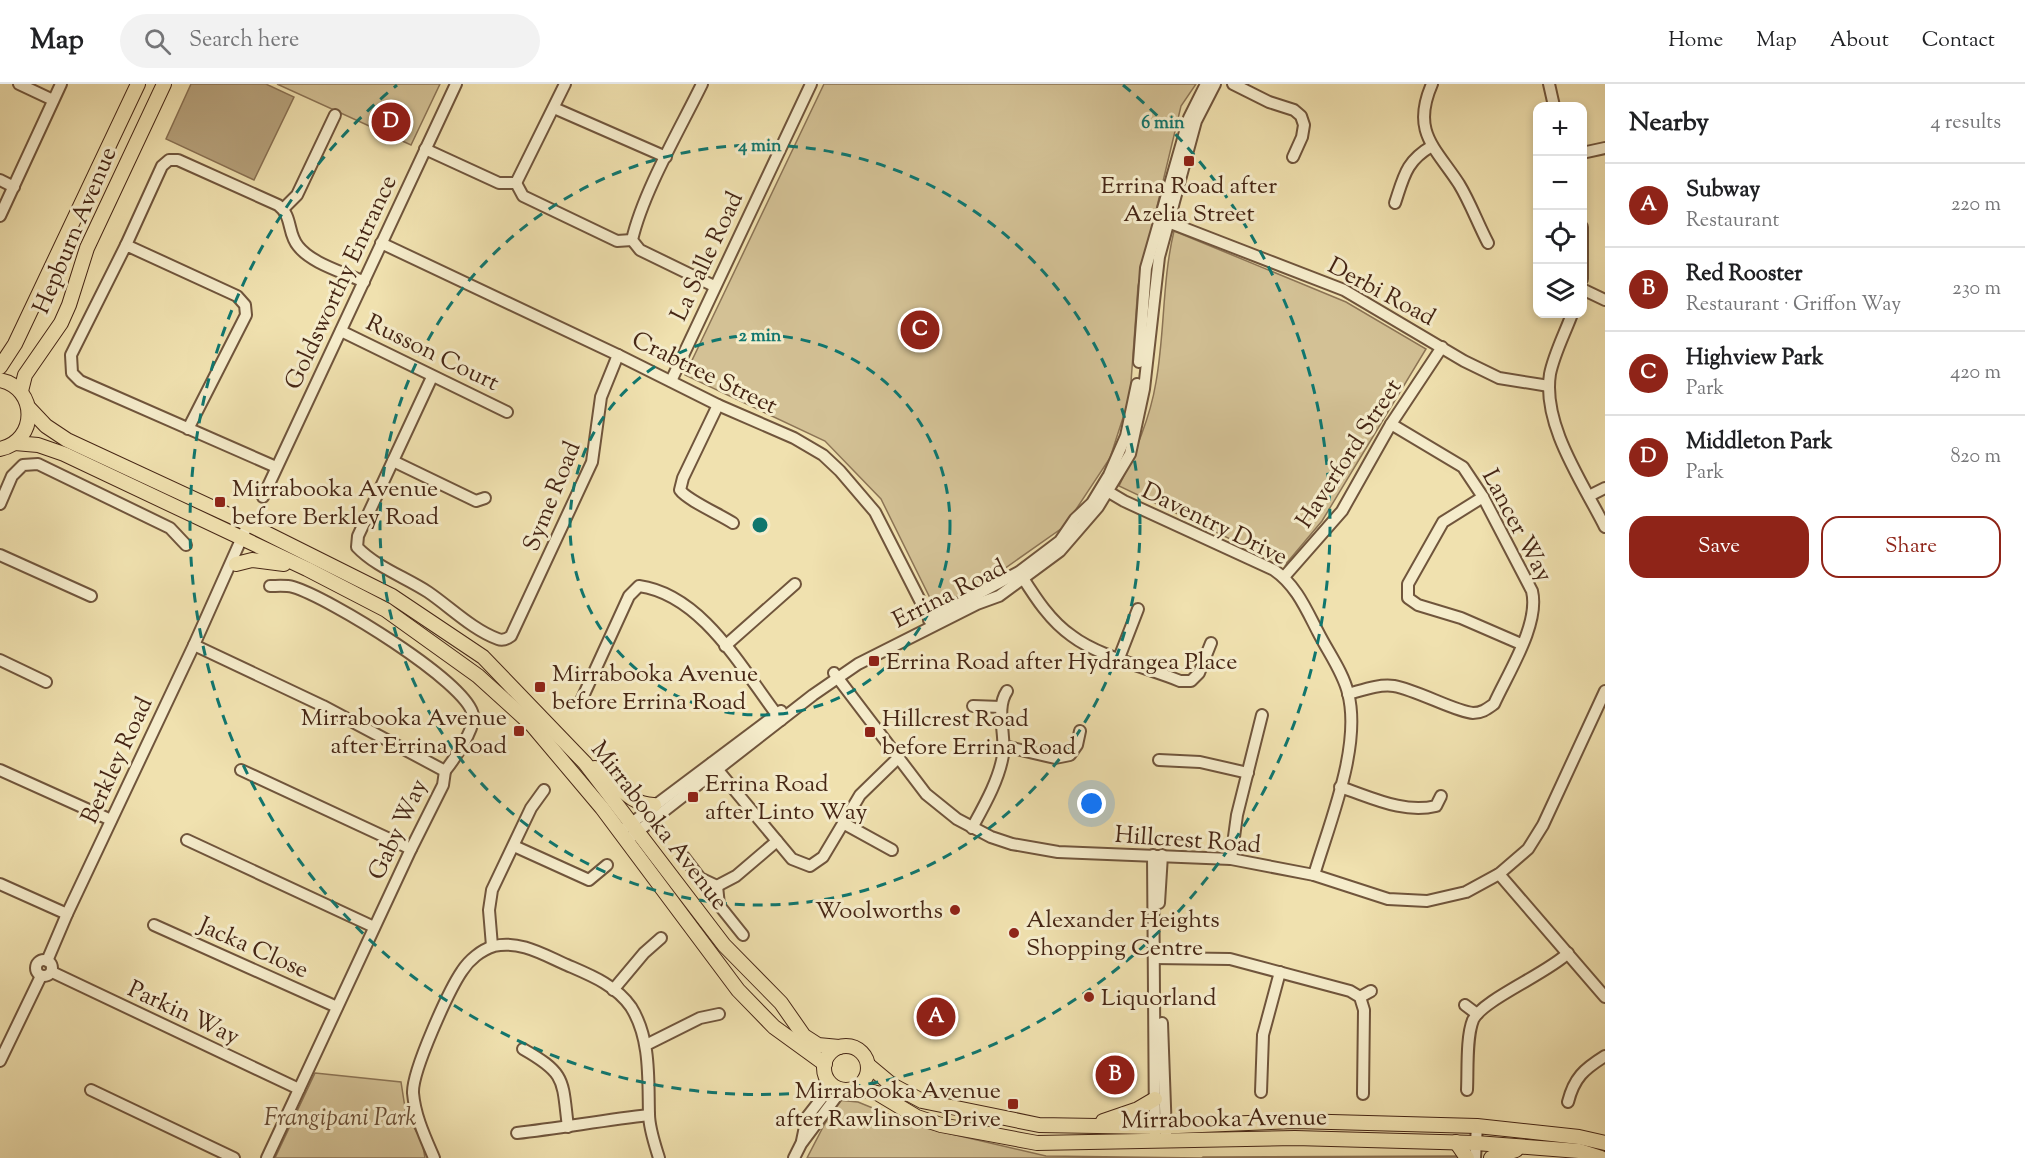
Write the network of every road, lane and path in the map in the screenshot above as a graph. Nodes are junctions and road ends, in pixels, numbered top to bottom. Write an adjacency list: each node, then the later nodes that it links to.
1 (19, 84): 14 (street)
2 (61, 84): 14 (street)
3 (138, 84): 43 (main road, Hepburn Avenue)
4 (164, 84): 48 (main road, Hepburn Avenue)
5 (456, 84): 20 (street, Goldsworthy Entrance)
6 (565, 84): 16 (street)
7 (702, 84): 22 (street)
8 (811, 84): 36 (street, La Salle Road)
9 (1206, 84): 30 (street, Errina Road)
10 (1215, 84): 30 (street, Errina Road)
11 (1233, 84): 23 (street)
12 (1432, 84): 18 (street)
13 (1549, 84): 15 (street)
14 (53, 100): 26 (street)
15 (1553, 102)
16 (554, 108): 22 (street); 25 (street)
17 (335, 116): 28 (street)
18 (1432, 146): 27 (street); 33 (street)
19 (1605, 148): 21 (street)
20 (425, 149): 25 (street); 32 (street, Goldsworthy Entrance)
21 (1587, 152)
22 (666, 157): 31 (street)
23 (1293, 157)
24 (0, 180): 26 (street)
25 (516, 183): 31 (street)
26 (14, 187): 29 (street)
27 (1395, 203)
28 (283, 209): 34 (street); 35 (street)
29 (0, 216)
30 (1164, 220): 41 (street, Derbi Road); 58 (street, Errina Road)
31 (632, 240): 36 (street)
32 (381, 243): 35 (street, Goldsworthy Entrance); 42 (street, Crabtree Street)
33 (1488, 243)
34 (126, 245): 53 (street); 53 (street)
35 (364, 282): 40 (street, Goldsworthy Entrance)
36 (714, 286): 46 (street, La Salle Road)
37 (1587, 291): 38 (street)
38 (1605, 300)
39 (1571, 318): 47 (street)
40 (341, 331): 44 (street, Russon Court); 56 (street, Goldsworthy Entrance)
41 (1442, 347): 47 (street, Derbi Road); 52 (street, Haverford Street)
42 (618, 355): 46 (street, Crabtree Street); 55 (street, Syme Road)
43 (0, 367)
44 (432, 377): 51 (street, Russon Court); 55 (street)
45 (0, 380): 48 (main road)
46 (671, 381): 49 (street, Crabtree Street)
47 (1549, 386): 60 (street)
48 (21, 391): 50 (main road)
49 (718, 405): 64 (street); 79 (street, Crabtree Street)
50 (29, 408): 54 (main road); 65 (main road, Mirrabooka Avenue)
51 (507, 412)
52 (1391, 424): 59 (street, Lancer Way); 73 (street, Haverford Street)
53 (188, 429): 56 (street)
54 (4, 448): 67 (main road, Mirrabooka Avenue)
55 (393, 461): 62 (street)
56 (276, 467): 61 (street, Goldsworthy Entrance)
57 (1605, 488): 60 (street)
58 (1105, 490): 72 (street, Errina Road); 73 (street, Daventry Drive)
59 (1483, 496): 81 (street, Lancer Way); 81 (street)
60 (1589, 496): 66 (street)
61 (263, 497)
62 (486, 498)
63 (0, 504): 68 (street)
64 (733, 523)
65 (251, 526): 67 (street, Berkley Road); 100 (main road, Mirrabooka Avenue)
66 (1605, 527)
67 (244, 540): 70 (street, Berkley Road); 71 (main road, Mirrabooka Avenue); 74 (street, Berkley Road)
68 (186, 545)
69 (0, 555): 77 (street)
70 (236, 564): 71 (main road); 74 (street, Berkley Road)
71 (307, 569): 114 (main road, Mirrabooka Avenue)
72 (1021, 576): 79 (street, Errina Road); 84 (street)
73 (1284, 577): 90 (street, Daventry Drive)
74 (225, 579): 82 (street, Berkley Road)
75 (795, 584): 83 (street)
76 (270, 586): 104 (street)
77 (91, 596)
78 (1138, 609): 84 (street)
79 (931, 622): 86 (street, Errina Road)
80 (1211, 643): 84 (street)
81 (1521, 644): 90 (street, Lancer Way)
82 (194, 645): 104 (street, Gaby Way); 110 (street, Berkley Road)
83 (725, 646): 91 (street); 95 (street)
84 (1119, 658)
85 (0, 660): 87 (street)
86 (835, 676): 95 (street, Errina Road); 98 (street, Hillcrest Road)
87 (46, 682)
88 (1007, 691): 93 (street)
89 (1605, 691): 125 (street, Hillcrest Road)
90 (1348, 694): 106 (street, Daventry Drive)
91 (580, 703)
92 (973, 706): 93 (street)
93 (1001, 707): 97 (street)
94 (1262, 715): 105 (street)
95 (779, 717): 101 (street, Errina Road)
96 (1080, 731): 97 (street)
97 (1004, 746): 113 (street)
98 (898, 758): 111 (street); 113 (street, Hillcrest Road)
99 (1159, 760): 105 (street)
100 (585, 763): 109 (main road); 112 (main road, Mirrabooka Avenue)
101 (715, 766): 109 (street, Errina Road); 112 (street, Errina Road); 116 (street)
102 (0, 770): 110 (street)
103 (241, 770): 118 (street)
104 (445, 771): 118 (street, Gaby Way)
105 (1248, 774): 122 (street)
106 (1340, 787): 108 (street); 126 (street, Daventry Drive)
107 (544, 790): 117 (street)
108 (1441, 796)
109 (654, 805): 112 (street, Errina Road)
110 (111, 820): 130 (street, Berkley Road)
111 (843, 823): 119 (street); 124 (street)
112 (635, 826): 114 (street, Errina Road); 151 (main road, Mirrabooka Avenue)
113 (972, 828): 120 (street, Hillcrest Road)
114 (623, 836): 156 (main road, Mirrabooka Avenue)
115 (187, 840): 132 (street)
116 (777, 841): 124 (street); 129 (street)
117 (514, 846): 123 (street); 135 (street)
118 (411, 849): 132 (street, Gaby Way)
119 (892, 850)
120 (1157, 855): 122 (street, Hillcrest Road); 137 (street)
121 (684, 857): 129 (street)
122 (1231, 859): 126 (street, Hillcrest Road)
123 (607, 865)
124 (810, 866): 127 (street)
125 (1499, 874): 126 (street, Hillcrest Road); 136 (street)
126 (1314, 875)
127 (814, 877)
128 (0, 884): 130 (street)
129 (717, 886): 133 (street)
130 (67, 914): 138 (street, Berkley Road)
131 (154, 925): 147 (street, Jacka Close)
132 (374, 927): 147 (street, Gaby Way)
133 (743, 935)
134 (661, 938): 142 (street)
135 (492, 946): 142 (street); 179 (street)
136 (1568, 953): 145 (street); 149 (street)
137 (1157, 958): 140 (street); 163 (street); 167 (street)
138 (47, 961): 139 (street); 141 (street)
139 (52, 972): 141 (street); 159 (street, Parkin Way)
140 (1280, 972): 144 (street); 161 (street)
141 (41, 976): 154 (street)
142 (613, 990): 150 (street)
143 (1371, 991): 144 (street)
144 (1360, 997): 162 (street)
145 (1605, 997)
146 (1465, 1005): 149 (street)
147 (337, 1006): 159 (street, Gaby Way)
148 (719, 1014): 150 (street)
149 (1477, 1014): 160 (street)
150 (646, 1045): 165 (street)
151 (839, 1047): 155 (main road, Mirrabooka Avenue); 156 (main road)
152 (523, 1049): 169 (street)
153 (1605, 1056): 164 (street)
154 (0, 1061)
155 (868, 1065): 157 (main road); 166 (main road, Mirrabooka Avenue)
156 (826, 1071): 157 (main road, Mirrabooka Avenue); 175 (street)
157 (849, 1088): 171 (main road, Mirrabooka Avenue); 175 (street)
158 (91, 1089): 177 (street)
159 (299, 1089): 178 (street, Gaby Way)
160 (1467, 1090)
161 (1261, 1092)
162 (1364, 1094)
163 (1155, 1099): 166 (main road); 167 (street)
164 (1568, 1102)
165 (649, 1115): 169 (street); 180 (street)
166 (1080, 1125): 167 (main road, Mirrabooka Avenue)
167 (1160, 1126): 168 (main road, Mirrabooka Avenue); 171 (street)
168 (1481, 1126): 173 (street); 174 (main road, Mirrabooka Avenue)
169 (568, 1127): 170 (street)
170 (517, 1132)
171 (1161, 1142): 172 (main road, Mirrabooka Avenue)
172 (1456, 1142): 173 (main road, Mirrabooka Avenue); 182 (main road)
173 (1480, 1143): 176 (main road, Mirrabooka Avenue); 183 (street); 184 (street)
174 (1605, 1143)
175 (801, 1144): 181 (street)
176 (1545, 1149): 185 (main road); 186 (main road, Mirrabooka Avenue)
177 (234, 1158)
178 (267, 1158)
179 (434, 1158)
180 (659, 1158)
181 (794, 1158)
182 (1467, 1158)
183 (1475, 1158)
184 (1482, 1158)
185 (1491, 1158)
186 (1600, 1158)

